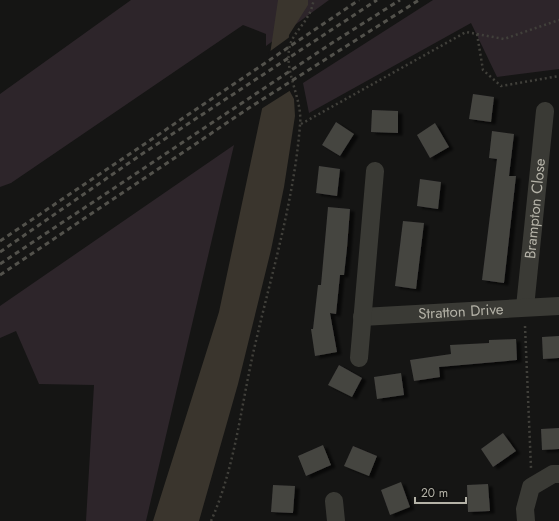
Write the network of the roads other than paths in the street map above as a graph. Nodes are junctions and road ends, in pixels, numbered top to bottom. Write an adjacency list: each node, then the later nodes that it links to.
1 (545, 111): 4 (street, Brampton Close)
2 (375, 171): 5 (street)
3 (559, 306): 4 (street, Stratton Drive)
4 (525, 307): 5 (street, Stratton Drive)
5 (362, 317): 6 (street)
6 (358, 358)
7 (559, 474): 10 (street)
8 (334, 501): 9 (street)
9 (336, 521)
10 (526, 521)

